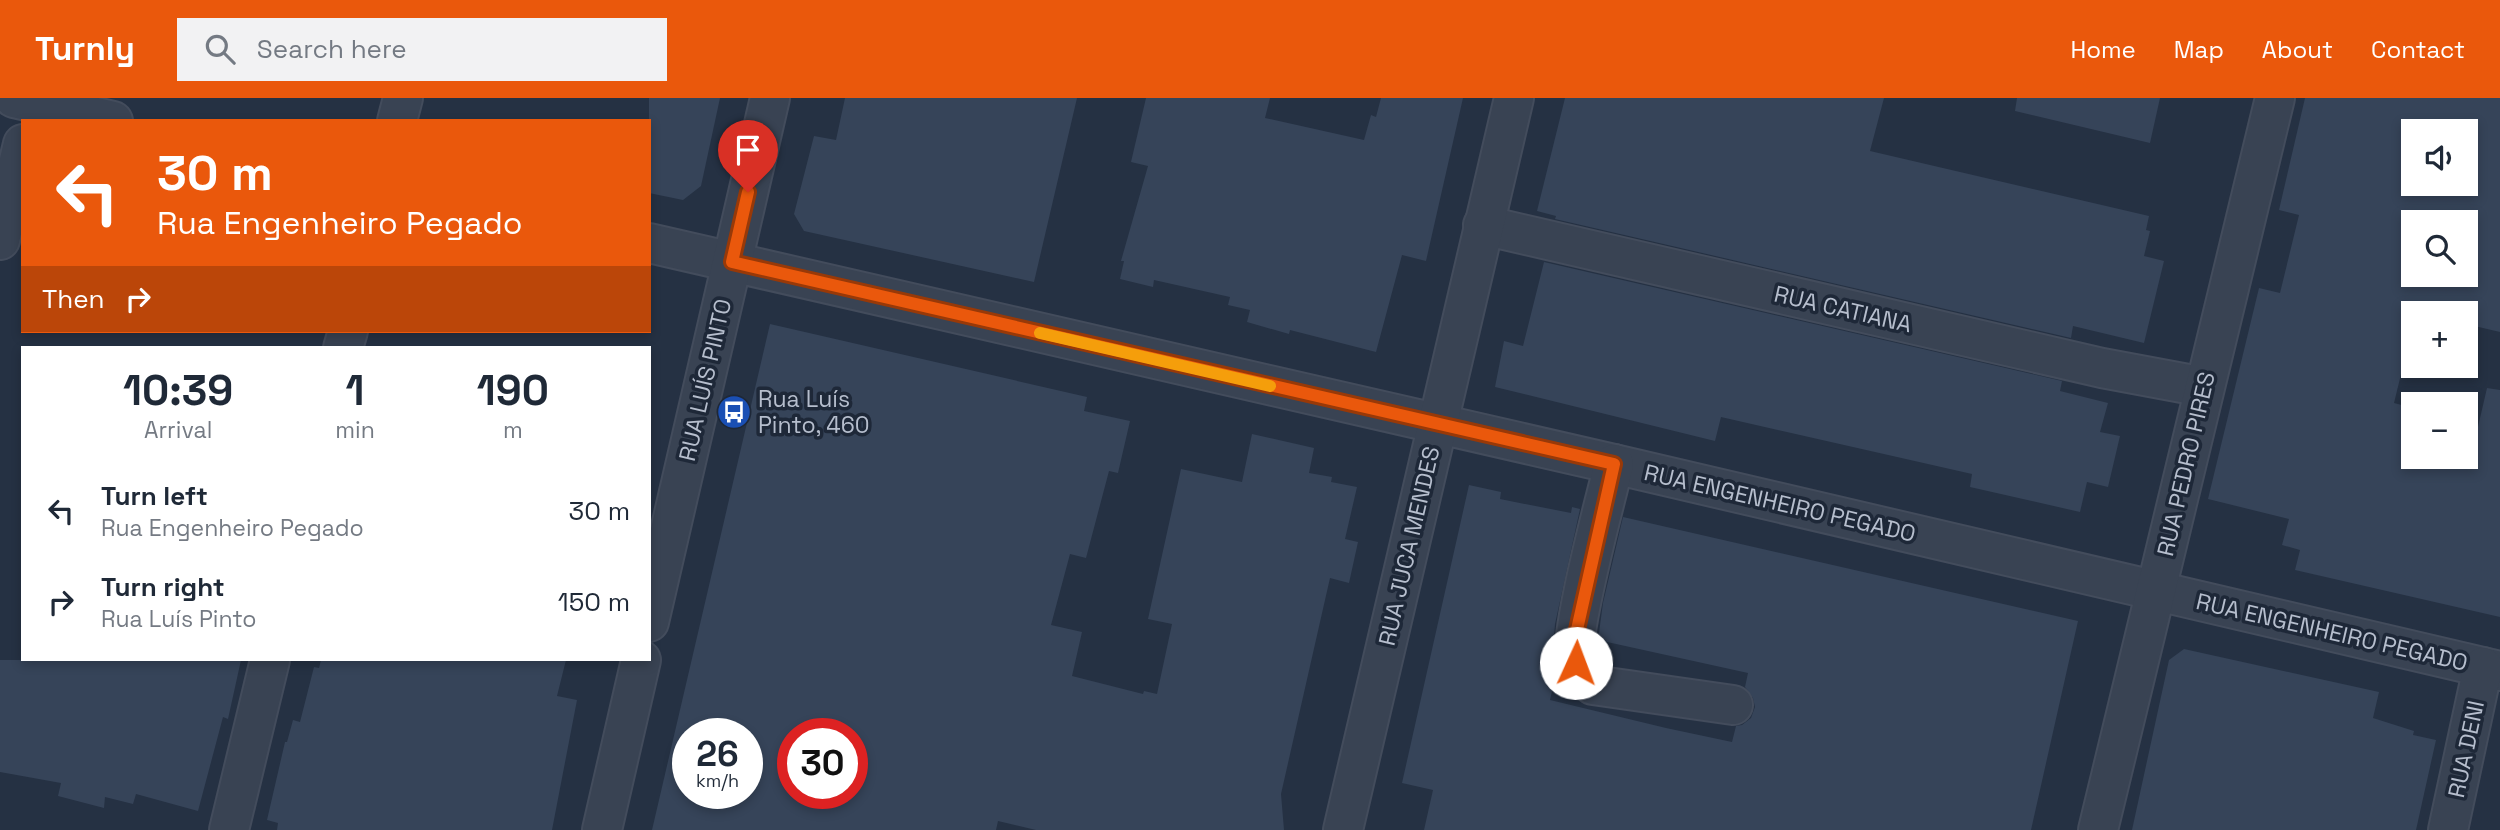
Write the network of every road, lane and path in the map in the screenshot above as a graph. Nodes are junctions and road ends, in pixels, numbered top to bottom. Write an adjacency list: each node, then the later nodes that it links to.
1 (403, 98): 7 (street)
2 (770, 98): 12 (street, RUA LUÍS PINTO)
3 (1514, 98): 9 (street, RUA JUCA MENDES)
4 (2275, 98): 13 (street, RUA PEDRO PIRES)
5 (27, 105): 6 (street)
6 (102, 119)
7 (398, 119)
8 (21, 152): 10 (street)
9 (1483, 225): 13 (street, RUA CATIANA); 14 (street, RUA JUCA MENDES)
10 (0, 240)
11 (651, 243): 12 (street, RUA ENGENHEIRO PEGADO)
12 (732, 262): 14 (street, RUA ENGENHEIRO PEGADO); 17 (street, RUA LUÍS PINTO)
13 (2204, 387): 16 (street, RUA PEDRO PIRES)
14 (1437, 424): 15 (street, RUA ENGENHEIRO PEGADO); 24 (street, RUA JUCA MENDES)
15 (1614, 464): 16 (street, RUA ENGENHEIRO PEGADO); 21 (street)
16 (2156, 590): 20 (street, RUA ENGENHEIRO PEGADO); 25 (street, RUA PEDRO PIRES)
17 (651, 613)
18 (270, 661): 22 (street)
19 (640, 661): 23 (street)
20 (2492, 669): 26 (street, RUA DENI)
21 (1732, 705)
22 (229, 830)
23 (601, 830)
24 (1343, 830)
25 (2098, 830)
26 (2448, 830)

